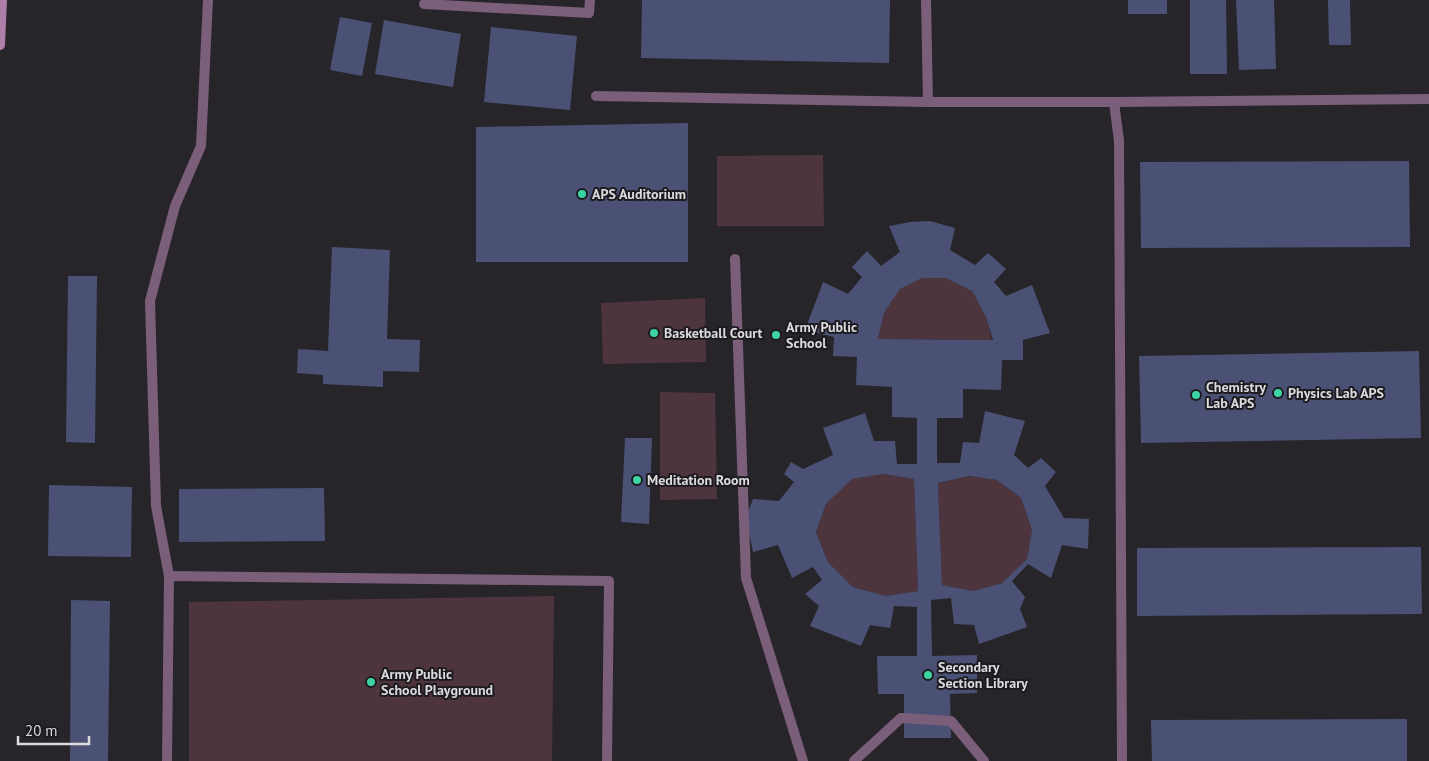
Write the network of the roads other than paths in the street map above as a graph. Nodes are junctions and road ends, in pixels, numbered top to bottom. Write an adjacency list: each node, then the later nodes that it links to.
1 (2, 0): 6 (main road)
2 (208, 0): 12 (lane)
3 (590, 0): 5 (lane)
4 (926, 0): 9 (lane)
5 (424, 4)
6 (0, 45)
7 (596, 96): 9 (lane)
8 (1429, 99): 10 (lane)
9 (928, 102): 10 (lane)
10 (1114, 102): 18 (lane)
11 (735, 259): 15 (lane)
12 (169, 576): 13 (lane); 14 (lane)
13 (167, 761)
14 (607, 761)
15 (802, 761)
16 (854, 761): 17 (lane)
17 (984, 761)
18 (1122, 761)

